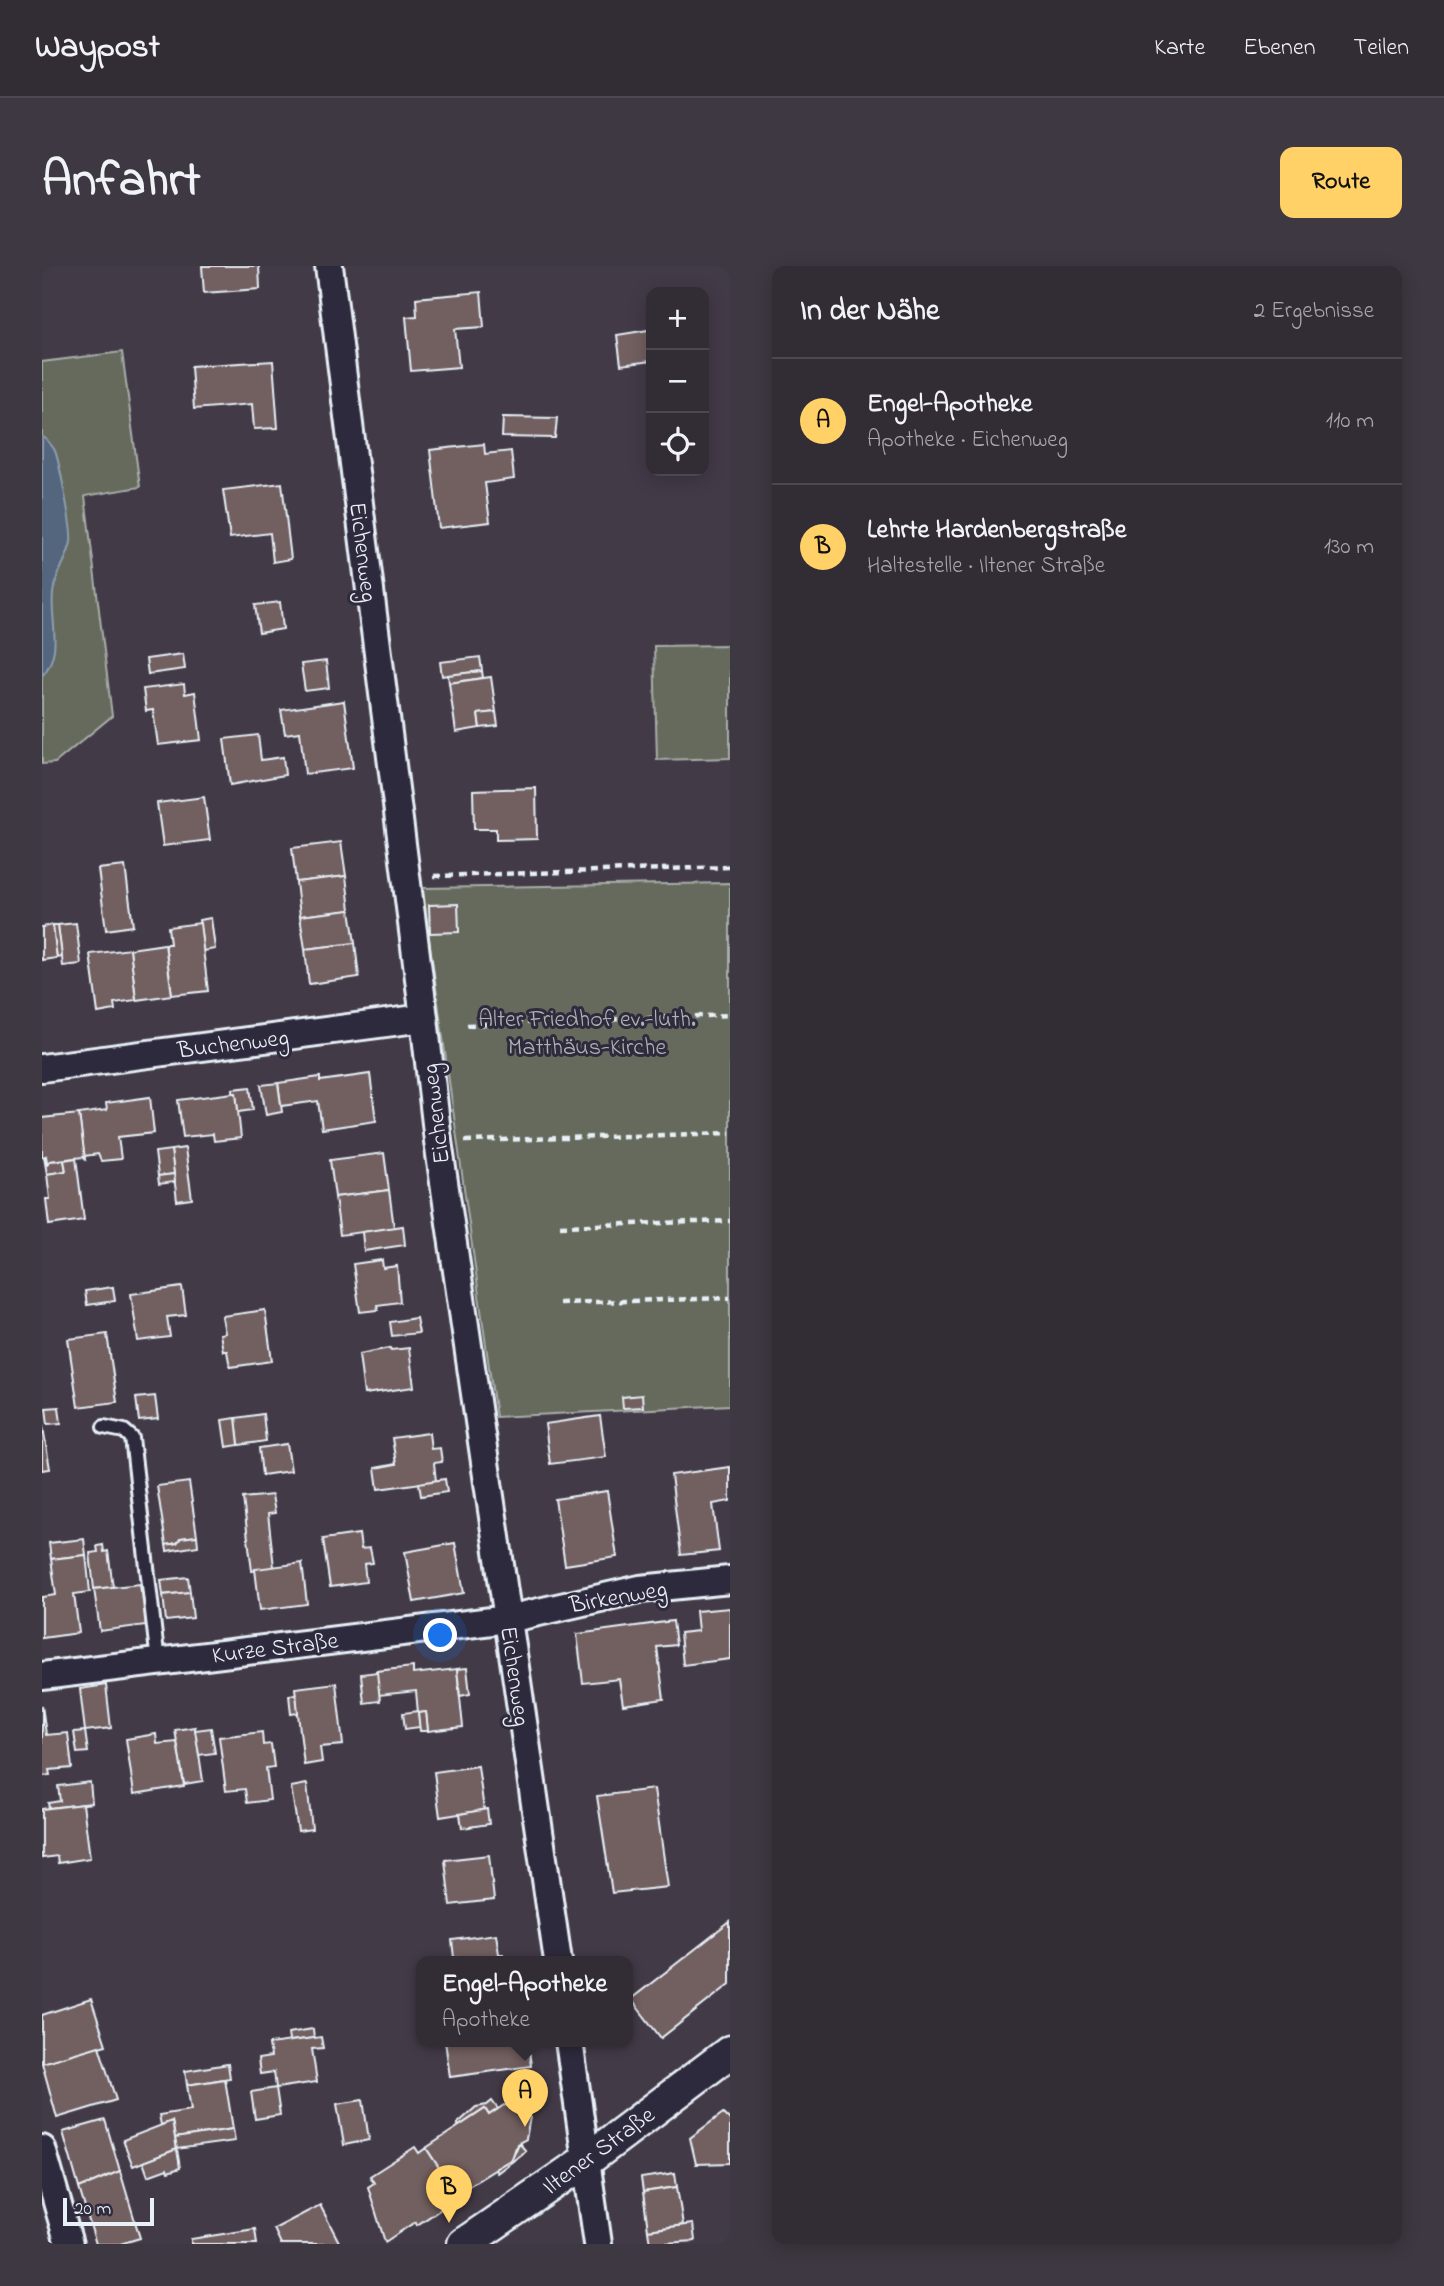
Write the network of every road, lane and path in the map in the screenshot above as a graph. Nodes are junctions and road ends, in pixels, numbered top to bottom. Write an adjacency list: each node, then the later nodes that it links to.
1 (329, 266): 3 (street, Eichenweg)
2 (730, 866): 3 (path)
3 (405, 878): 5 (street, Eichenweg)
4 (730, 1015): 6 (path)
5 (424, 1018): 7 (street, Buchenweg); 9 (street, Eichenweg)
6 (467, 1025)
7 (42, 1068)
8 (730, 1133): 9 (path)
9 (438, 1141): 16 (street, Eichenweg)
10 (730, 1221): 11 (path)
11 (560, 1226)
12 (730, 1298): 13 (path)
13 (559, 1303)
14 (104, 1427): 17 (lane)
15 (730, 1580): 16 (street, Birkenweg)
16 (508, 1619): 17 (street, Kurze Straße); 19 (street, Eichenweg)
17 (158, 1662): 18 (street, Kurze Straße)
18 (42, 1676)
19 (557, 1956)
20 (570, 2047): 23 (street)
21 (730, 2052): 23 (street, Iltener Straße)
22 (42, 2149): 24 (street)
23 (587, 2160): 25 (street, Iltener Straße); 26 (street)
24 (69, 2244)
25 (464, 2244)
26 (598, 2244)

